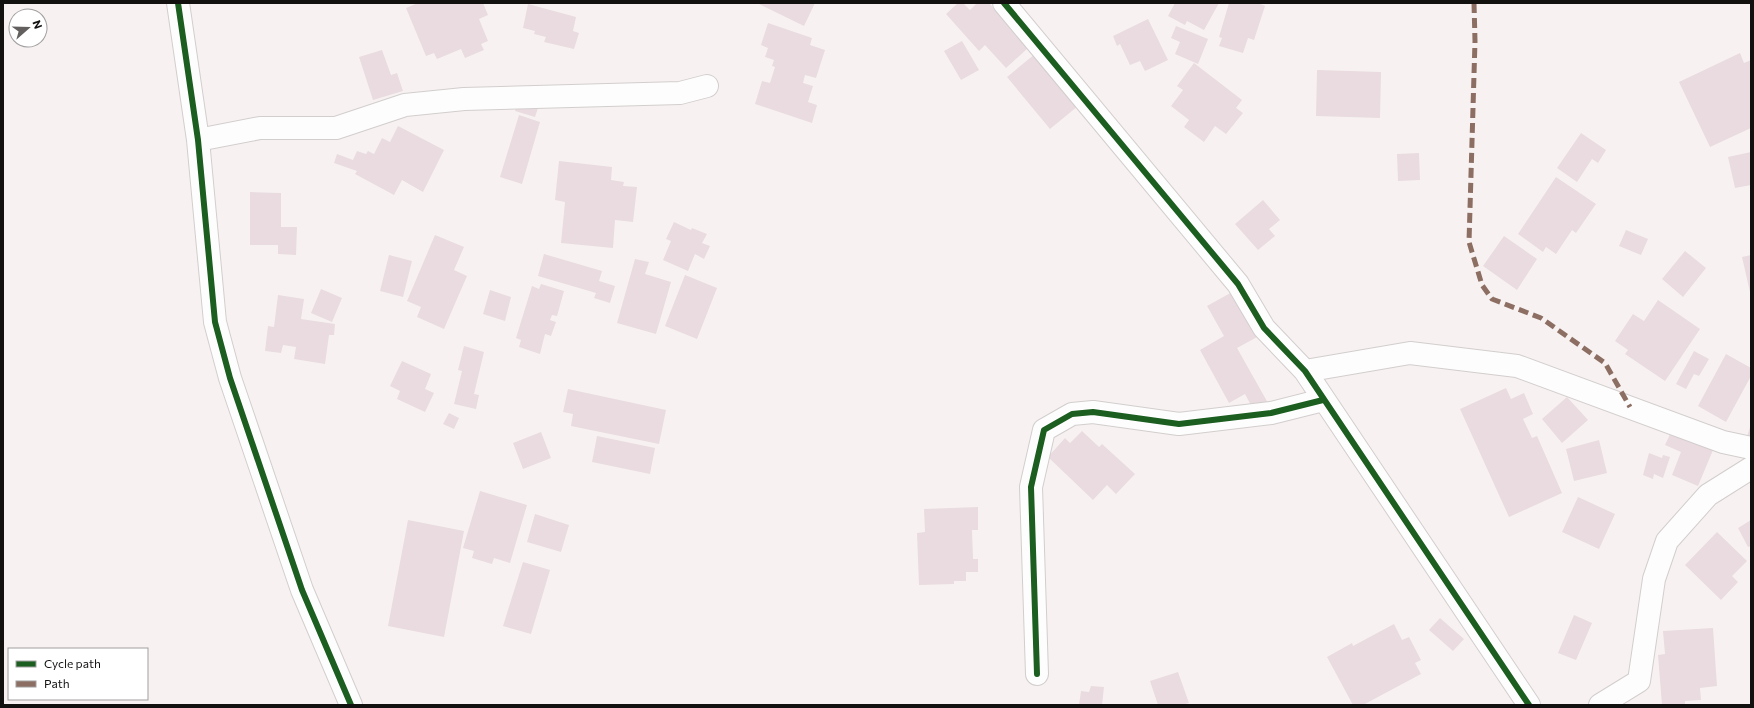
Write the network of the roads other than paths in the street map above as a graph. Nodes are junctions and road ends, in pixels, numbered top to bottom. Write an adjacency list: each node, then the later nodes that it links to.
1 (178, 3): 4 (street)
2 (1009, 5): 5 (street)
3 (707, 86): 4 (street)
4 (198, 140): 10 (street)
5 (1305, 371): 6 (street); 7 (street)
6 (1323, 400): 9 (street); 11 (street)
7 (1751, 448)
8 (1751, 468): 12 (street)
9 (1037, 674)
10 (351, 705)
11 (1529, 705)
12 (1600, 705)

